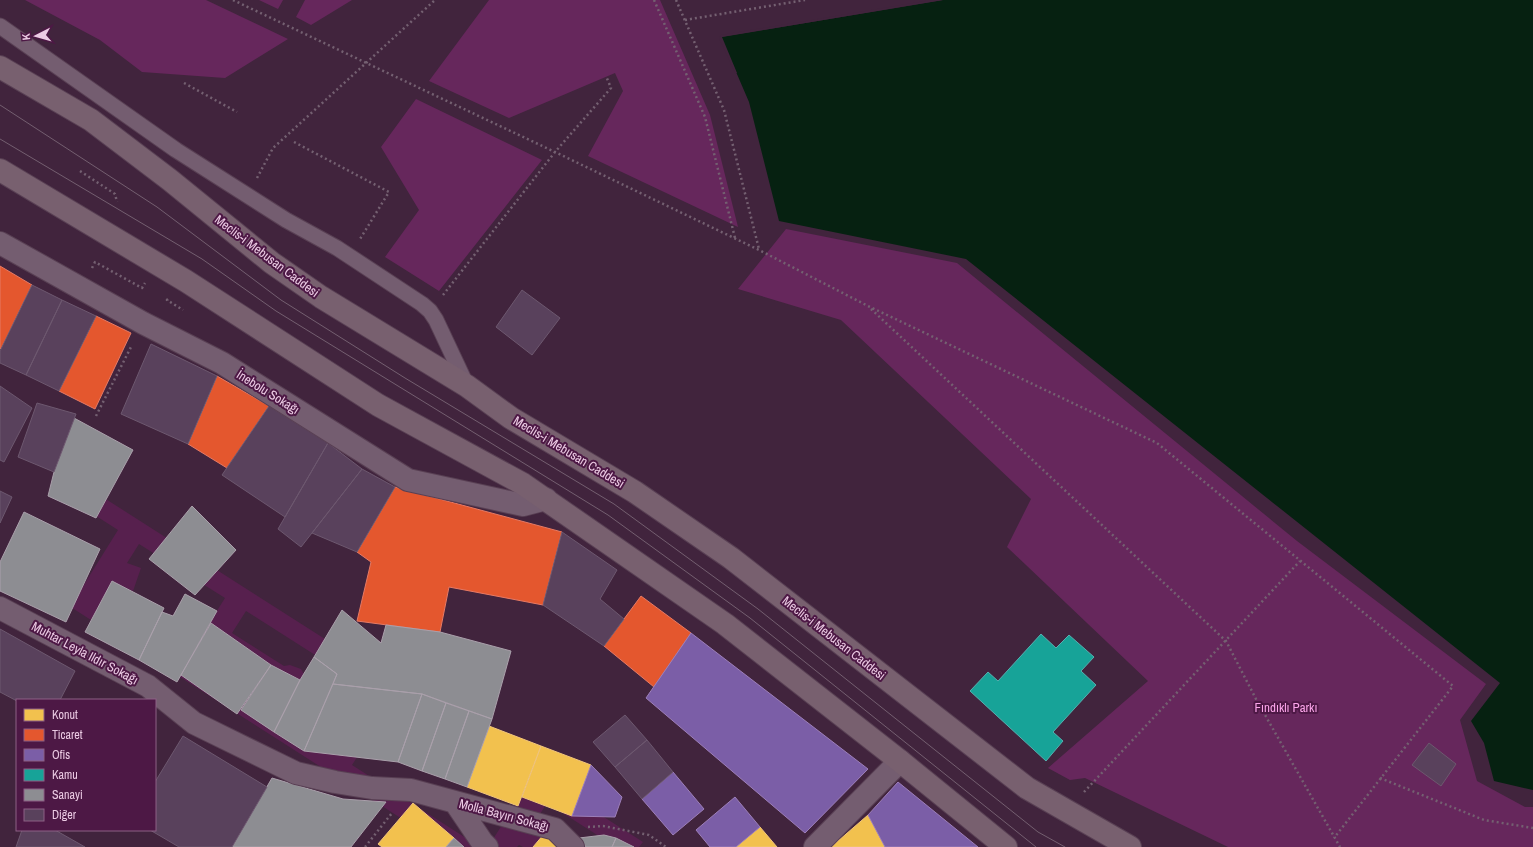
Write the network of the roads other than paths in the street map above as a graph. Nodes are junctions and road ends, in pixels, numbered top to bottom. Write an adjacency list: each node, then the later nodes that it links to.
1 (0, 26): 5 (lane)
2 (0, 67): 5 (main road, Meclis-i Mebusan Caddesi)
3 (0, 170): 6 (main road)
4 (0, 243): 6 (street, İnebolu Sokağı)
5 (467, 386): 15 (main road, Meclis-i Mebusan Caddesi)
6 (546, 499): 8 (main road)
7 (0, 608): 9 (street, Muhtar Leyla Ildır Sokağı)
8 (900, 761): 13 (street); 14 (main road)
9 (411, 790): 10 (street, Molla Bayırı Sokağı)
10 (455, 802): 11 (street); 12 (street, Molla Bayırı Sokağı)
11 (487, 847)
12 (573, 847)
13 (815, 847)
14 (1006, 847)
15 (1130, 847)

